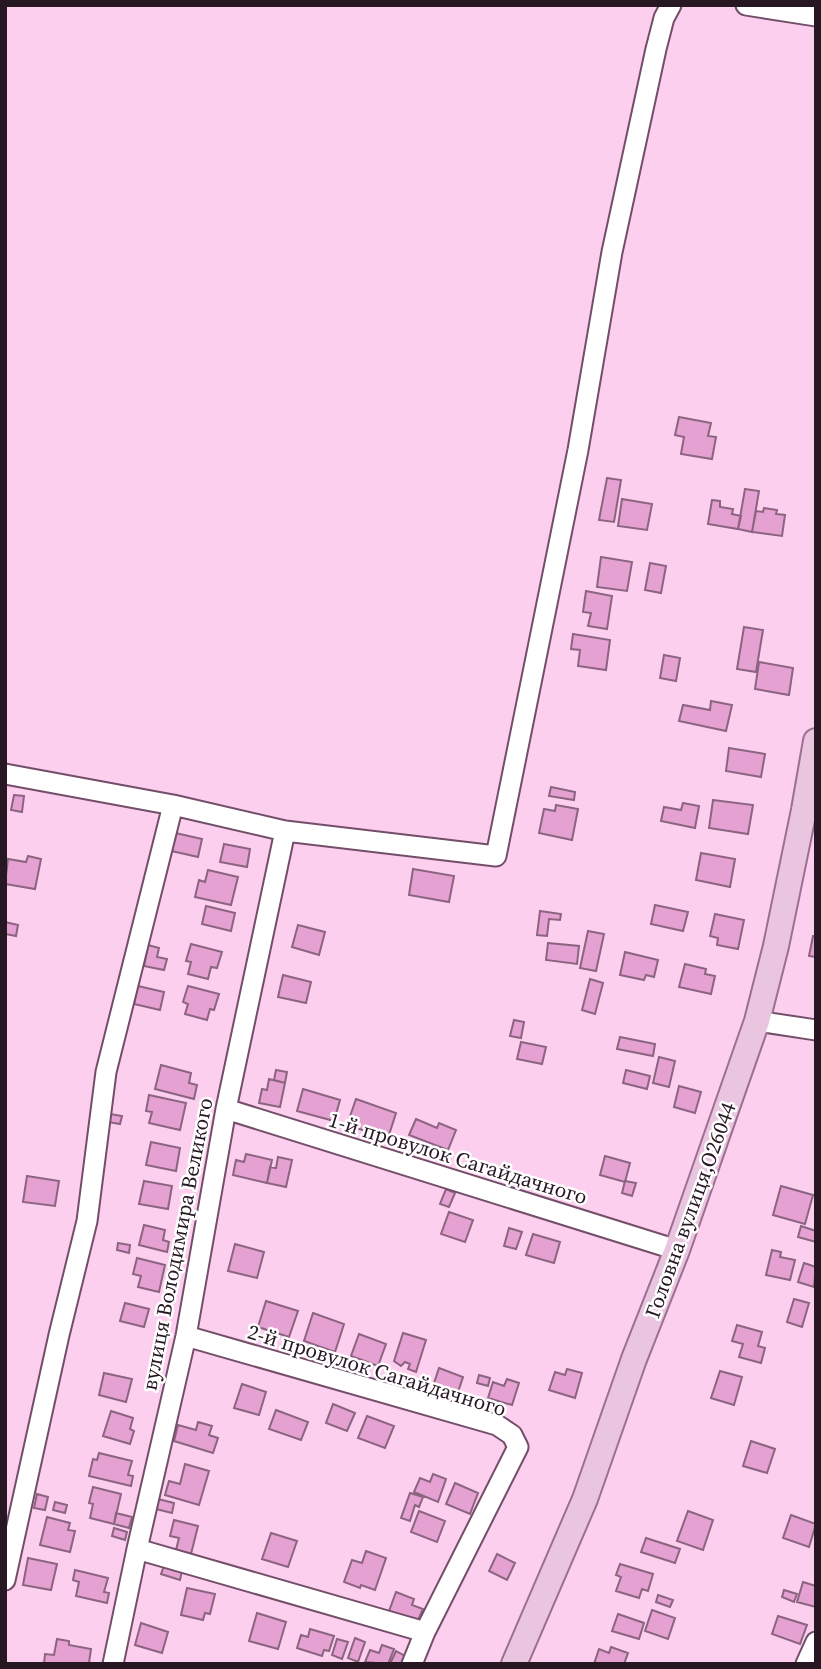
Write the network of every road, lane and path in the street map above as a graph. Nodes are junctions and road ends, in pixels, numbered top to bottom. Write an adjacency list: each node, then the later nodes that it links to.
1 (671, 5): 7 (street)
2 (746, 5): 3 (street)
3 (816, 16)
4 (816, 741): 8 (main road, Головна вулиця,О26044)
5 (5, 774): 6 (street)
6 (173, 805): 7 (street); 14 (street)
7 (285, 831): 10 (street, вулиця Володимира Великого)
8 (757, 1021): 9 (street); 11 (main road, Головна вулиця,О26044)
9 (816, 1030)
10 (226, 1109): 11 (street, 1-й провулок Сагайдачного); 12 (street, вулиця Володимира Великого)
11 (677, 1250): 19 (main road, Головна вулиця,О26044)
12 (186, 1336): 13 (street, вулиця Володимира Великого); 15 (street, 2-й провулок Сагайдачного)
13 (136, 1549): 15 (street); 17 (street, вулиця Володимира Великого)
14 (5, 1580)
15 (425, 1632): 18 (street, 2-й провулок Сагайдачного)
16 (816, 1642): 20 (street)
17 (113, 1664)
18 (412, 1664)
19 (513, 1664)
20 (806, 1664)

